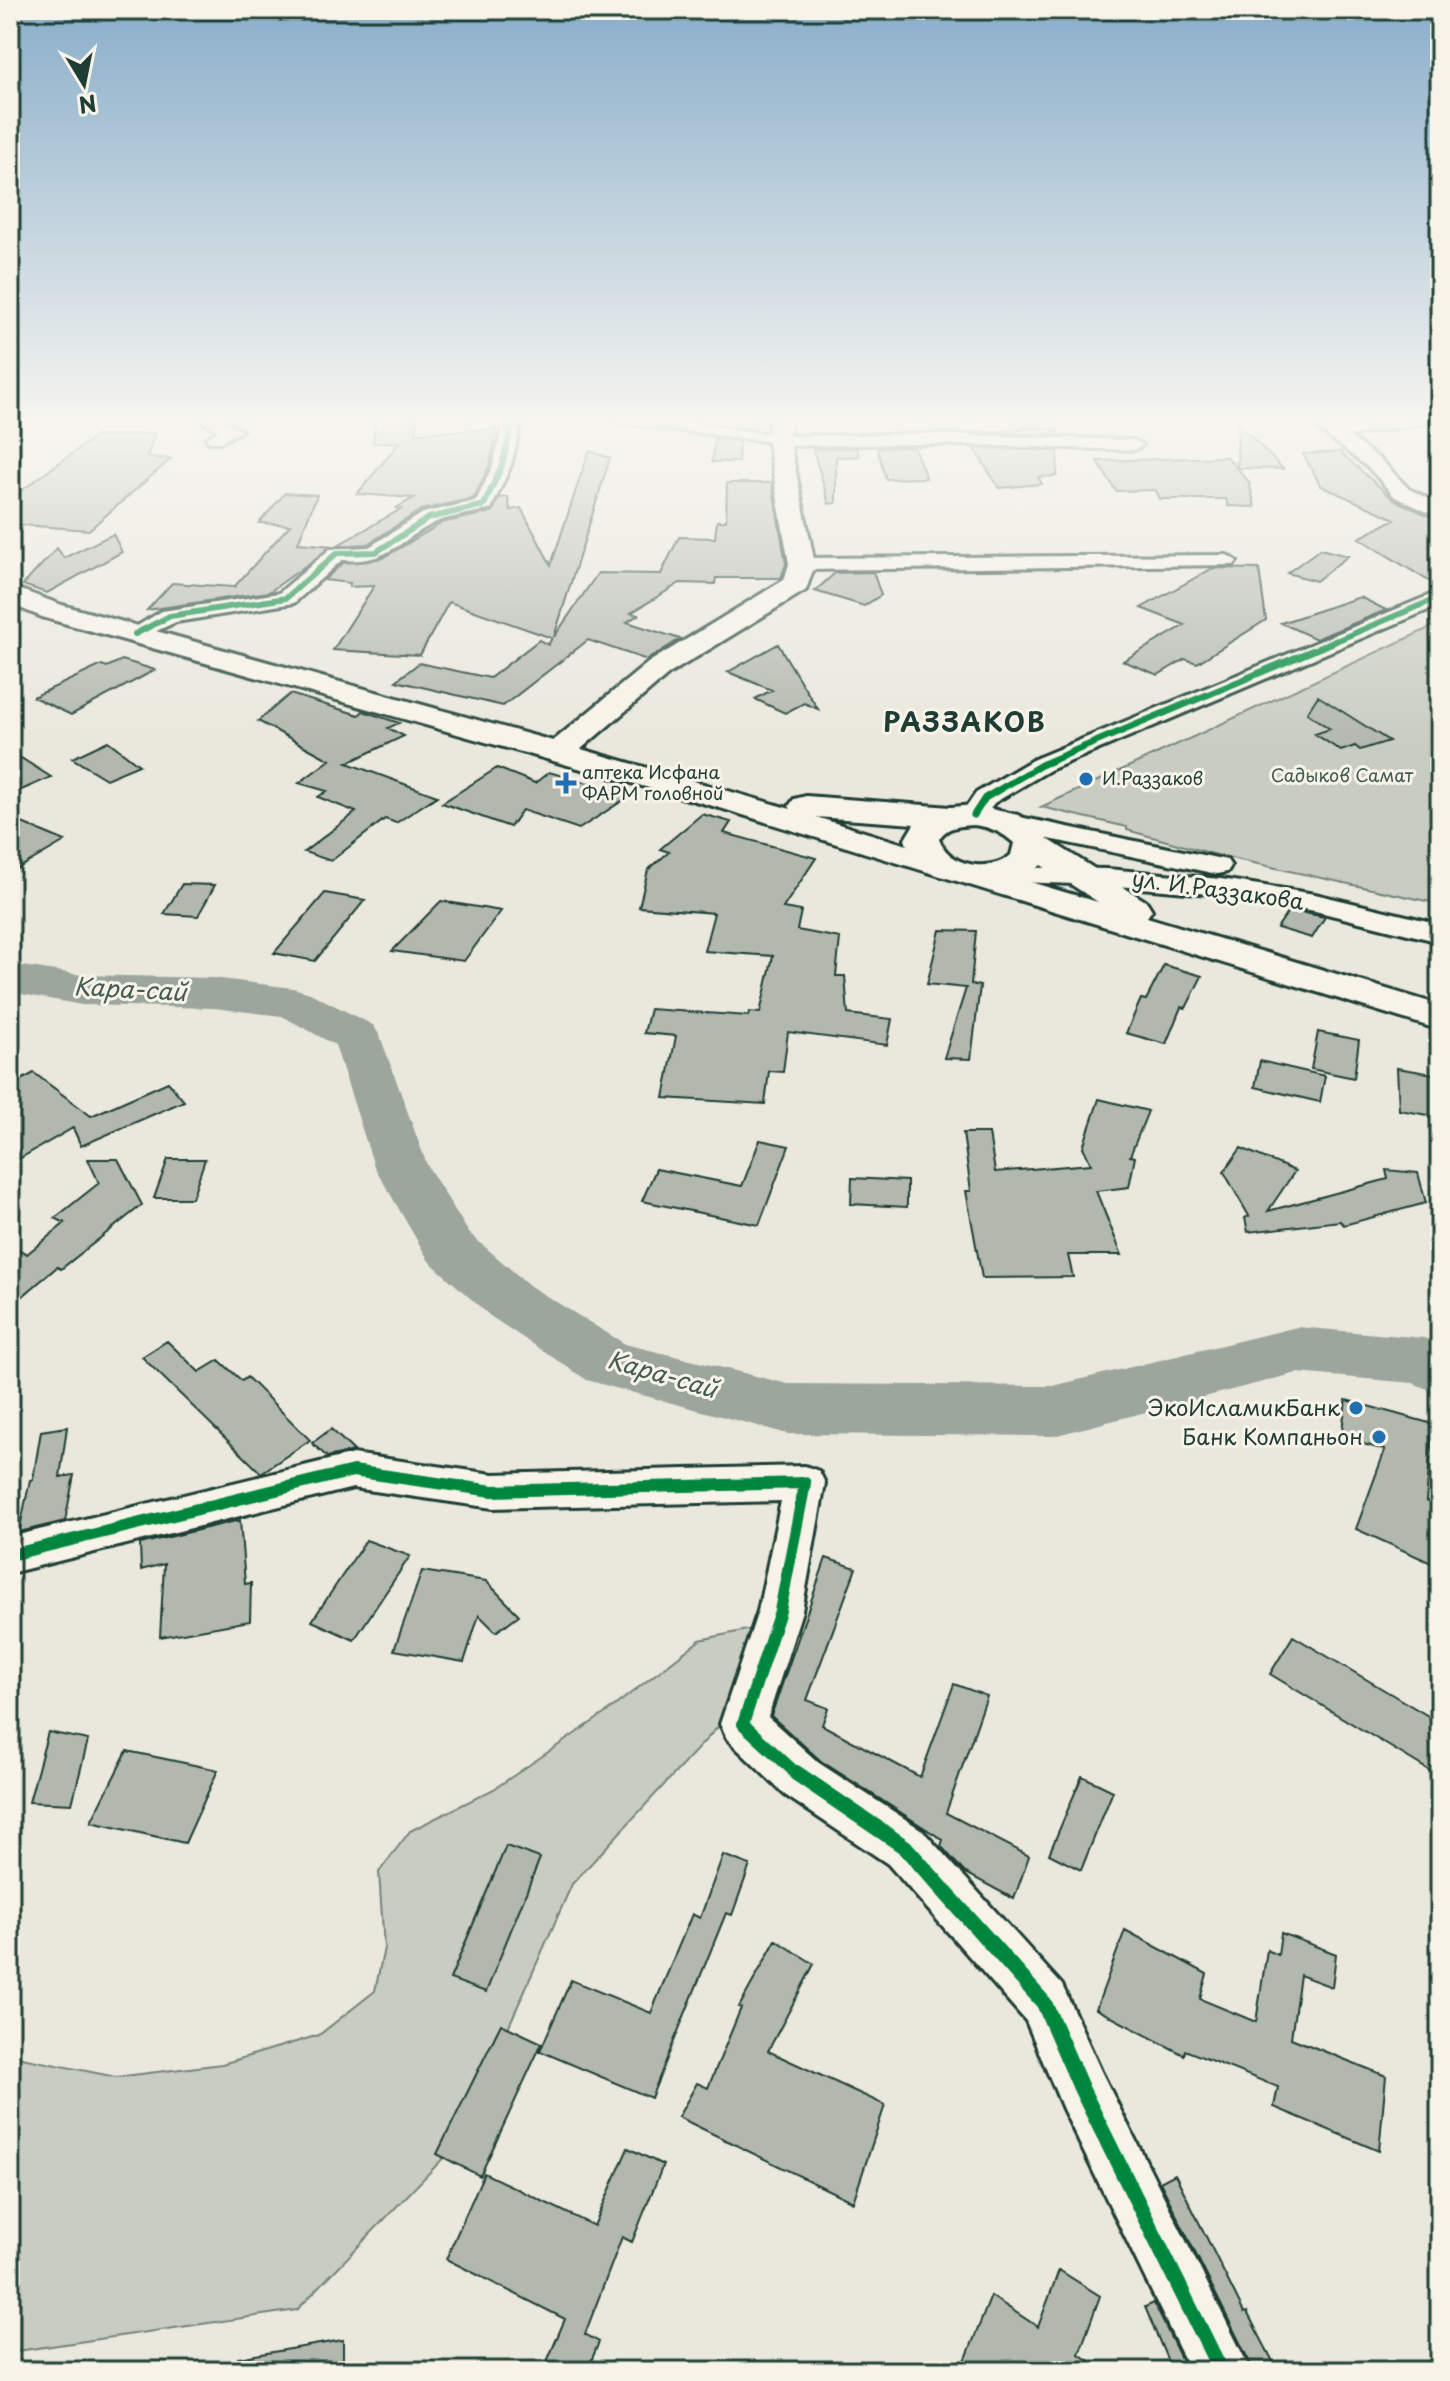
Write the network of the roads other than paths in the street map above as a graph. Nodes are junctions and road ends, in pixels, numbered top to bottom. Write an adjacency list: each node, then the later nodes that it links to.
1 (413, 528): 7 (street)
2 (796, 528): 4 (main road)
3 (1227, 561): 4 (street)
4 (802, 564): 8 (main road)
5 (10, 594): 7 (main road)
6 (1439, 597): 10 (street)
7 (135, 634): 8 (main road)
8 (560, 751): 9 (main road)
9 (732, 801): 10 (main road); 12 (main road)
10 (962, 816): 11 (main road); 12 (main road)
11 (1021, 833): 12 (main road); 13 (main road); 14 (street, ул. И.Раззакова)
12 (970, 873): 13 (street, ул. И.Раззакова); 16 (main road)
13 (1075, 873): 15 (street, ул. И.Раззакова); 16 (main road)
14 (1440, 916)
15 (1440, 933)
16 (1191, 944): 17 (main road)
17 (1440, 1018)
18 (10, 1555): 19 (street)
19 (1221, 2371)

